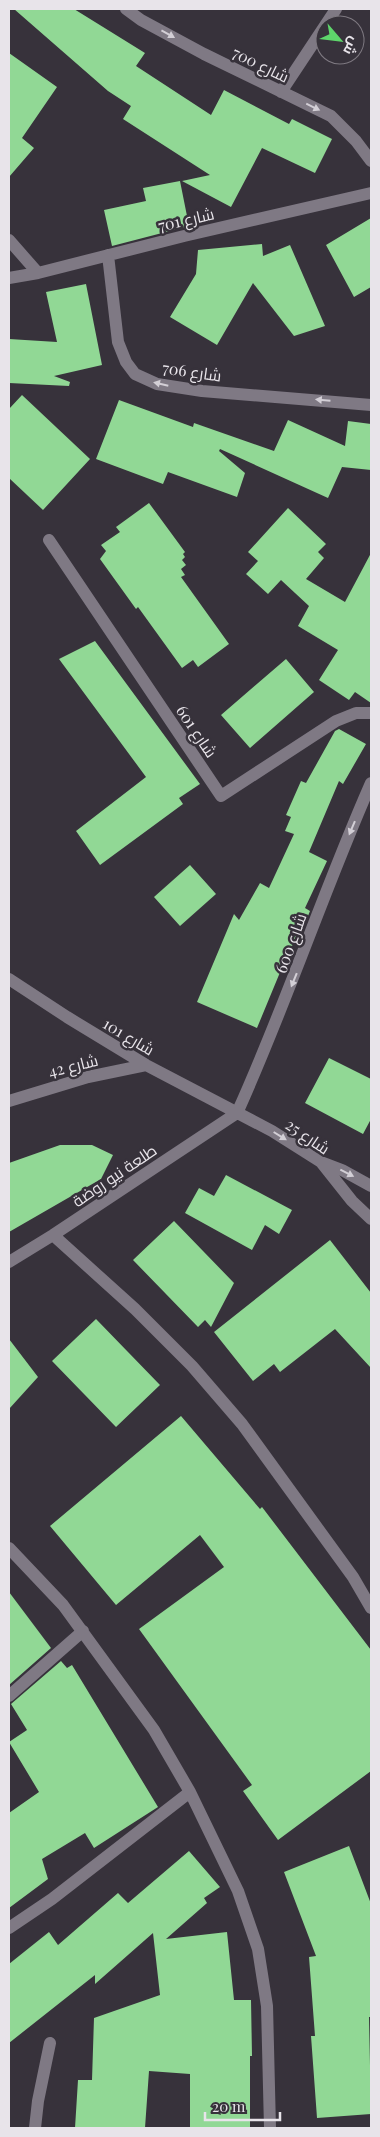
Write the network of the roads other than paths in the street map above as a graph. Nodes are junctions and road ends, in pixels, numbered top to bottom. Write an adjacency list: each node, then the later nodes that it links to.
1 (126, 9): 3 (street, شارع 700, one-way to 3)
2 (336, 9): 3 (street)
3 (281, 92): 4 (street, شارع 700, one-way to 4)
4 (371, 161)
5 (371, 193): 7 (street, شارع 701)
6 (9, 240): 8 (street)
7 (108, 254): 8 (street, شارع 701); 10 (street, شارع 706, one-way to 7)
8 (38, 273): 9 (street, شارع 701)
9 (9, 278)
10 (371, 405)
11 (49, 540): 12 (street, شارع 601)
12 (371, 713)
13 (371, 783): 14 (street, شارع 600)
14 (366, 805): 18 (street, شارع 600, one-way to 18)
15 (9, 979): 16 (street, شارع 101)
16 (146, 1065): 17 (street, شارع 42); 18 (street, شارع 101)
17 (9, 1101)
18 (237, 1113): 19 (street, شارع 25, one-way to 19); 22 (street, طلعة نيو روضة)
19 (321, 1162): 20 (street, one-way to 20); 21 (street, شارع 25)
20 (371, 1186)
21 (371, 1220)
22 (53, 1235): 23 (street, طلعة نيو روضة); 25 (street)
23 (9, 1262)
24 (9, 1548): 26 (street)
25 (371, 1608)
26 (83, 1631): 27 (street); 28 (street)
27 (9, 1696)
28 (190, 1792): 29 (street); 32 (street)
29 (9, 1928)
30 (50, 2043): 31 (street)
31 (35, 2128)
32 (270, 2128)

